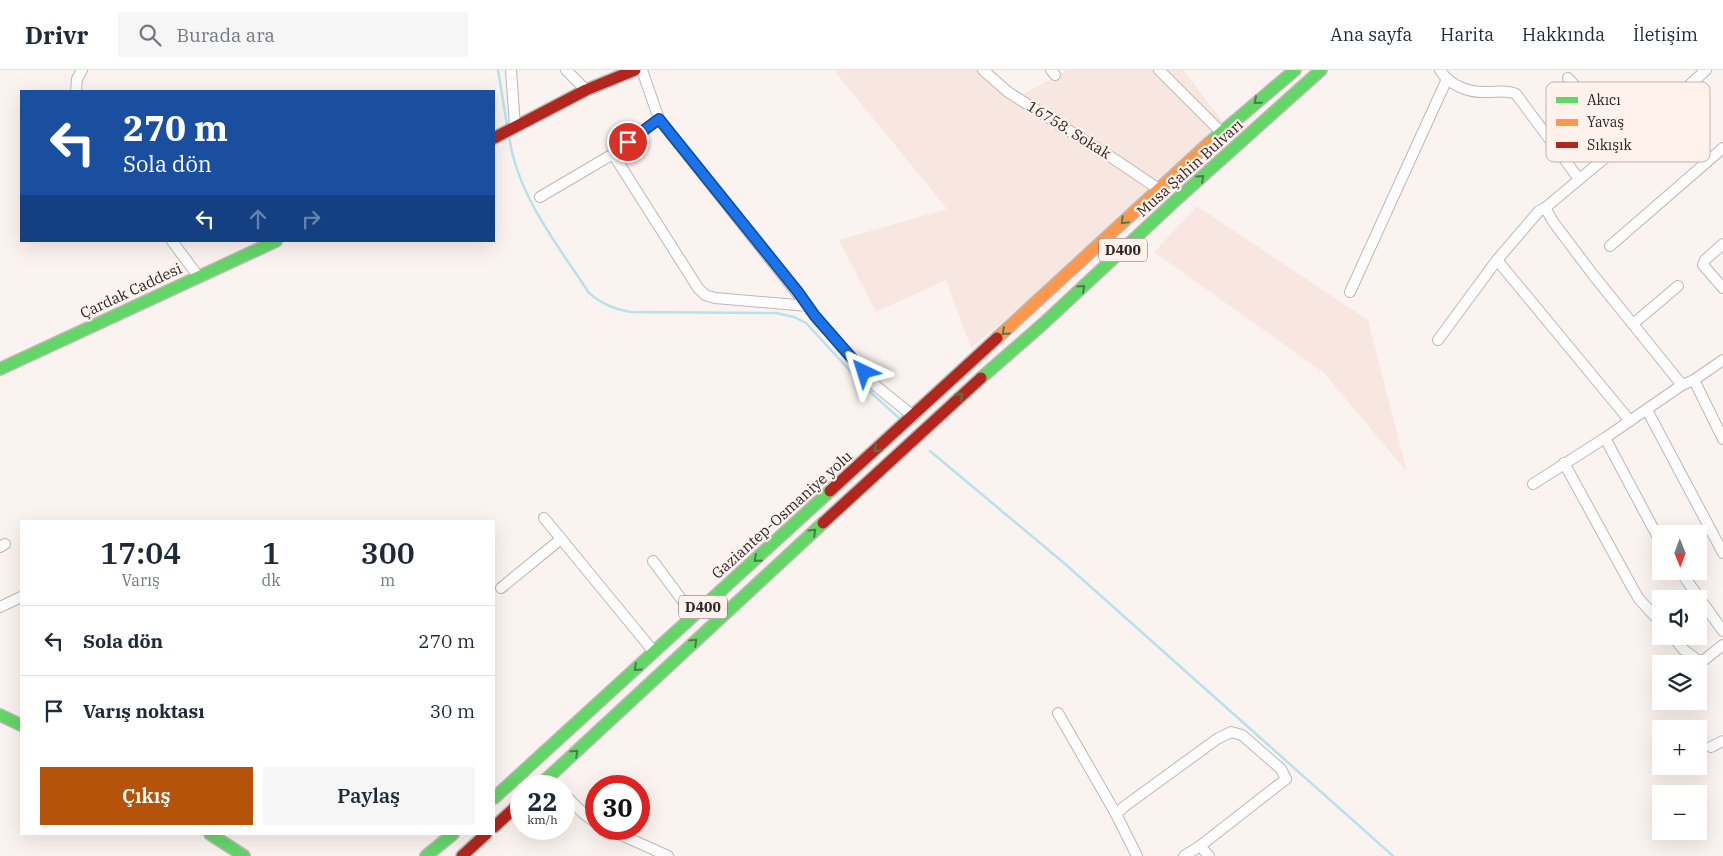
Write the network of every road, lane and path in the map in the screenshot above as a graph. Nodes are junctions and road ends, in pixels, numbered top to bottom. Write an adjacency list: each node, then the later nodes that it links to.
1 (82, 70): 16 (street)
2 (511, 70): 19 (street)
3 (566, 70): 17 (street)
4 (635, 70): 17 (main road)
5 (642, 70): 18 (street)
6 (982, 70): 30 (street, 16758. Sokak)
7 (1159, 70): 20 (street)
8 (1295, 70): 20 (main road, Musa Şahin Bulvarı / D400, one-way to 20)
9 (1321, 70): 76 (main road, Musa Şahin Bulvarı / D400, one-way to 9)
10 (1440, 70): 13 (street)
11 (1706, 70): 15 (street)
12 (1568, 78): 14 (street)
13 (1447, 79): 21 (street); 41 (street)
14 (1572, 82)
15 (1692, 82)
16 (76, 90)
17 (586, 90): 19 (main road)
18 (659, 119): 24 (street); 42 (street)
19 (513, 128): 22 (main road)
20 (1221, 132): 30 (main road, Musa Şahin Bulvarı / D400)
21 (1546, 133)
22 (495, 137)
23 (1723, 148): 25 (street)
24 (613, 154): 31 (street); 42 (street)
25 (1710, 159)
26 (1567, 162): 29 (street)
27 (1598, 162): 29 (street)
28 (1707, 162): 36 (street)
29 (1579, 178): 32 (street)
30 (1157, 188): 50 (main road, Musa Şahin Bulvarı / D400, one-way to 50)
31 (540, 196)
32 (1545, 208): 37 (street); 43 (street)
33 (173, 242): 38 (street)
34 (274, 242): 38 (main road, Çardak Caddesi)
35 (1723, 244): 40 (street)
36 (1610, 246)
37 (1497, 260): 44 (street); 51 (street)
38 (198, 276): 46 (main road, Çardak Caddesi)
39 (1678, 286): 43 (street)
40 (1723, 288)
41 (1350, 292)
42 (808, 306): 50 (street)
43 (1633, 324): 48 (street)
44 (1438, 340)
45 (1723, 360): 47 (street)
46 (0, 369)
47 (1694, 380): 48 (street); 53 (street)
48 (1682, 385): 49 (street)
49 (1647, 410): 51 (street); 59 (street)
50 (913, 416): 66 (main road, Gaziantep-Osmaniye yolu / D400, one-way to 66)
51 (1630, 421): 52 (street)
52 (1605, 438): 54 (street); 57 (street)
53 (1723, 439)
54 (1564, 463): 55 (street); 65 (street)
55 (1533, 484)
56 (544, 518): 58 (street)
57 (1652, 526)
58 (561, 539): 62 (street); 70 (street)
59 (1723, 553)
60 (653, 561): 66 (street)
61 (1686, 580): 67 (street)
62 (501, 588)
63 (20, 597): 64 (street)
64 (0, 607)
65 (1652, 612)
66 (694, 616): 70 (main road, Gaziantep-Osmaniye yolu / D400)
67 (1723, 632)
68 (1680, 645): 69 (street)
69 (1723, 645)
70 (654, 652): 77 (main road, Gaziantep-Osmaniye yolu / D400, one-way to 77)
71 (1058, 713): 80 (street)
72 (0, 715): 73 (main road)
73 (20, 725)
74 (1723, 741): 75 (street)
75 (1711, 747)
76 (558, 775)
77 (495, 797)
78 (575, 805): 81 (street)
79 (510, 812): 82 (main road)
80 (1116, 814): 87 (street); 92 (street)
81 (585, 815)
82 (495, 826)
83 (212, 835): 88 (main road)
84 (452, 835): 89 (main road)
85 (485, 835): 90 (main road)
86 (632, 840): 91 (street)
87 (1200, 846): 93 (street); 94 (street)
88 (244, 856)
89 (426, 856)
90 (462, 856)
91 (668, 856)
92 (1137, 856)
93 (1184, 856)
94 (1209, 856)

